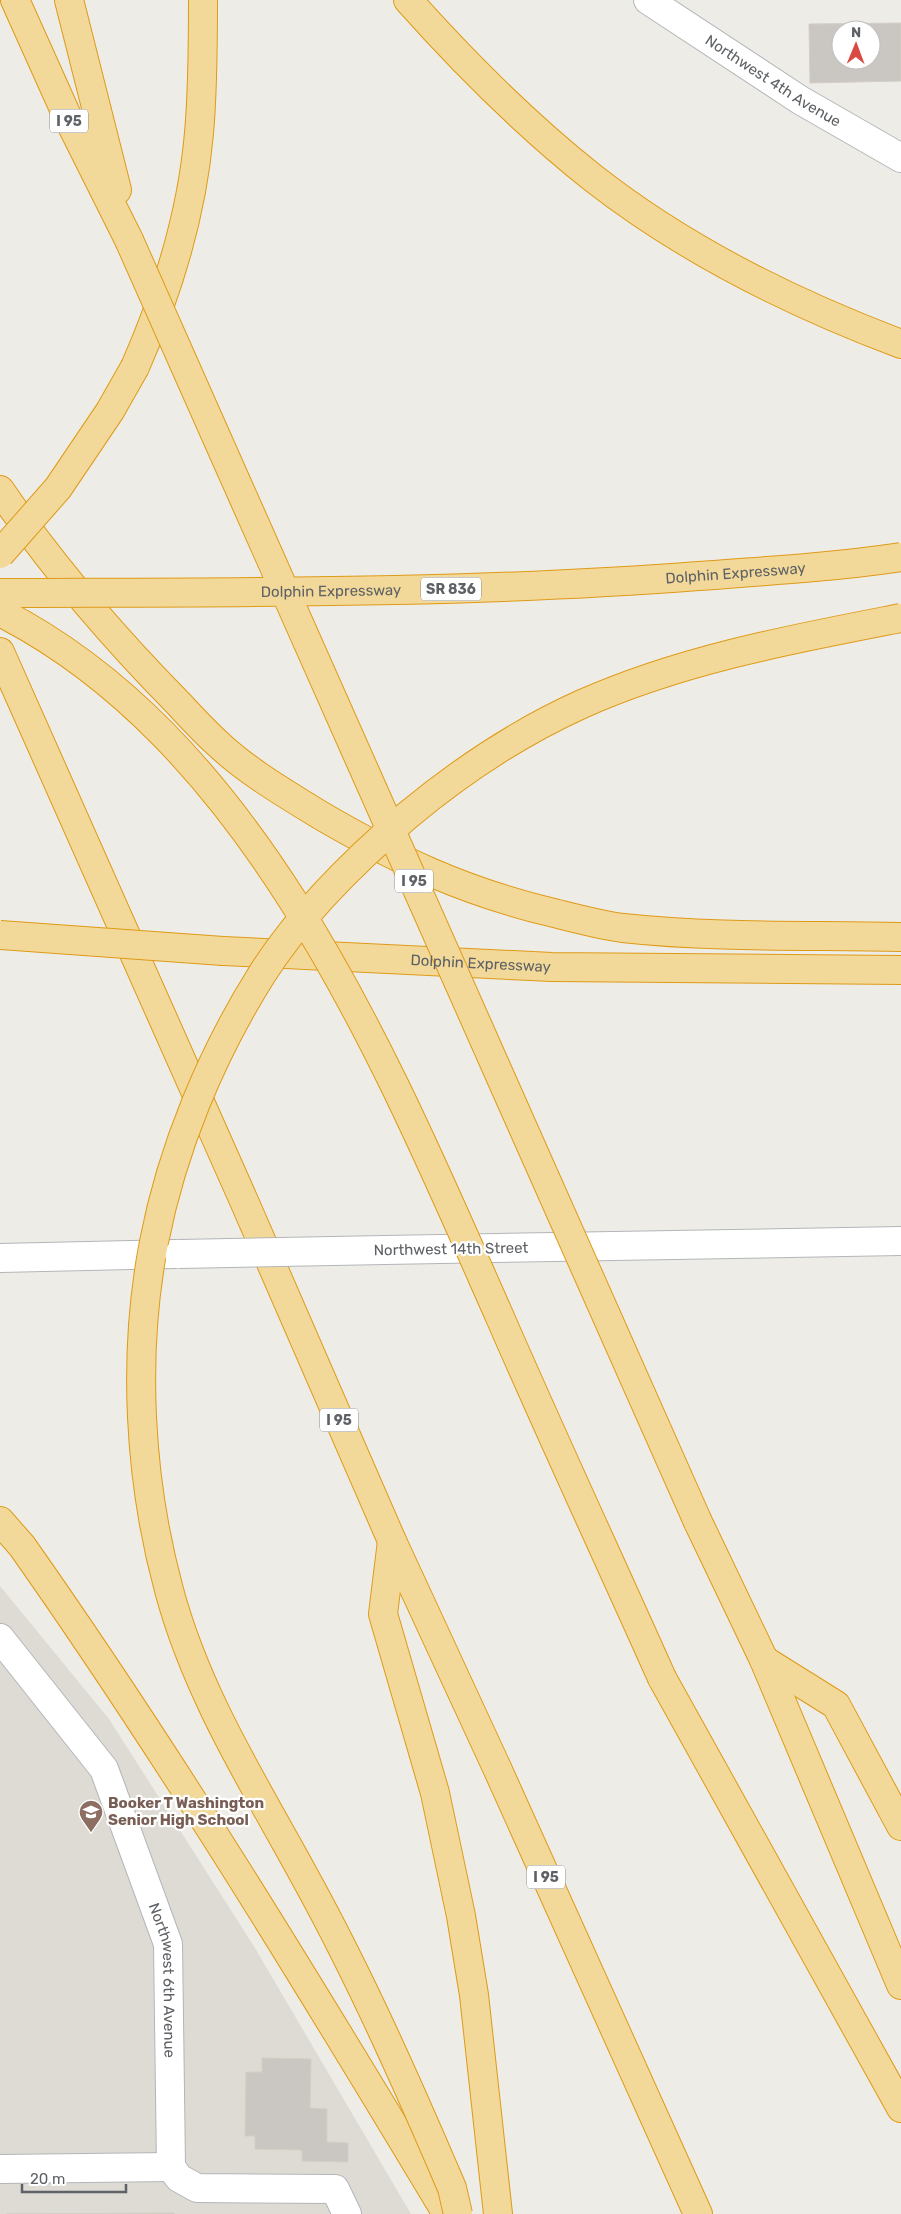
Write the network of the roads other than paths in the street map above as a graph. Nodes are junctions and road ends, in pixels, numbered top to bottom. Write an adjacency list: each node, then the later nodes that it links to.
1 (15, 0): 7 (highway, I 95)
2 (69, 0): 7 (highway)
3 (203, 0): 10 (highway, bridge)
4 (408, 0): 8 (highway)
5 (648, 0): 6 (street, Northwest 4th Avenue)
6 (901, 158)
7 (129, 240): 24 (highway, I 95, bridge)
8 (901, 344)
9 (0, 490): 17 (highway)
10 (0, 554)
11 (901, 557): 12 (highway, Dolphin Expressway / SR 836, bridge)
12 (0, 593)
13 (0, 612): 27 (highway, bridge)
14 (901, 618): 32 (highway, bridge)
15 (0, 652): 22 (highway, I 95)
16 (0, 935): 18 (highway, Dolphin Expressway, bridge)
17 (901, 937)
18 (901, 970)
19 (901, 1240): 20 (street, Northwest 14th Street, bridge)
20 (0, 1258)
21 (0, 1521): 31 (highway)
22 (392, 1541): 33 (highway); 34 (highway, I 95)
23 (0, 1638): 28 (street, Northwest 6th Avenue)
24 (764, 1660): 25 (highway); 26 (highway, I 95)
25 (901, 1826)
26 (901, 1985)
27 (901, 2108)
28 (171, 2167): 29 (street); 30 (street)
29 (0, 2169)
30 (347, 2214)
31 (447, 2214)
32 (458, 2214)
33 (498, 2214)
34 (698, 2214)

